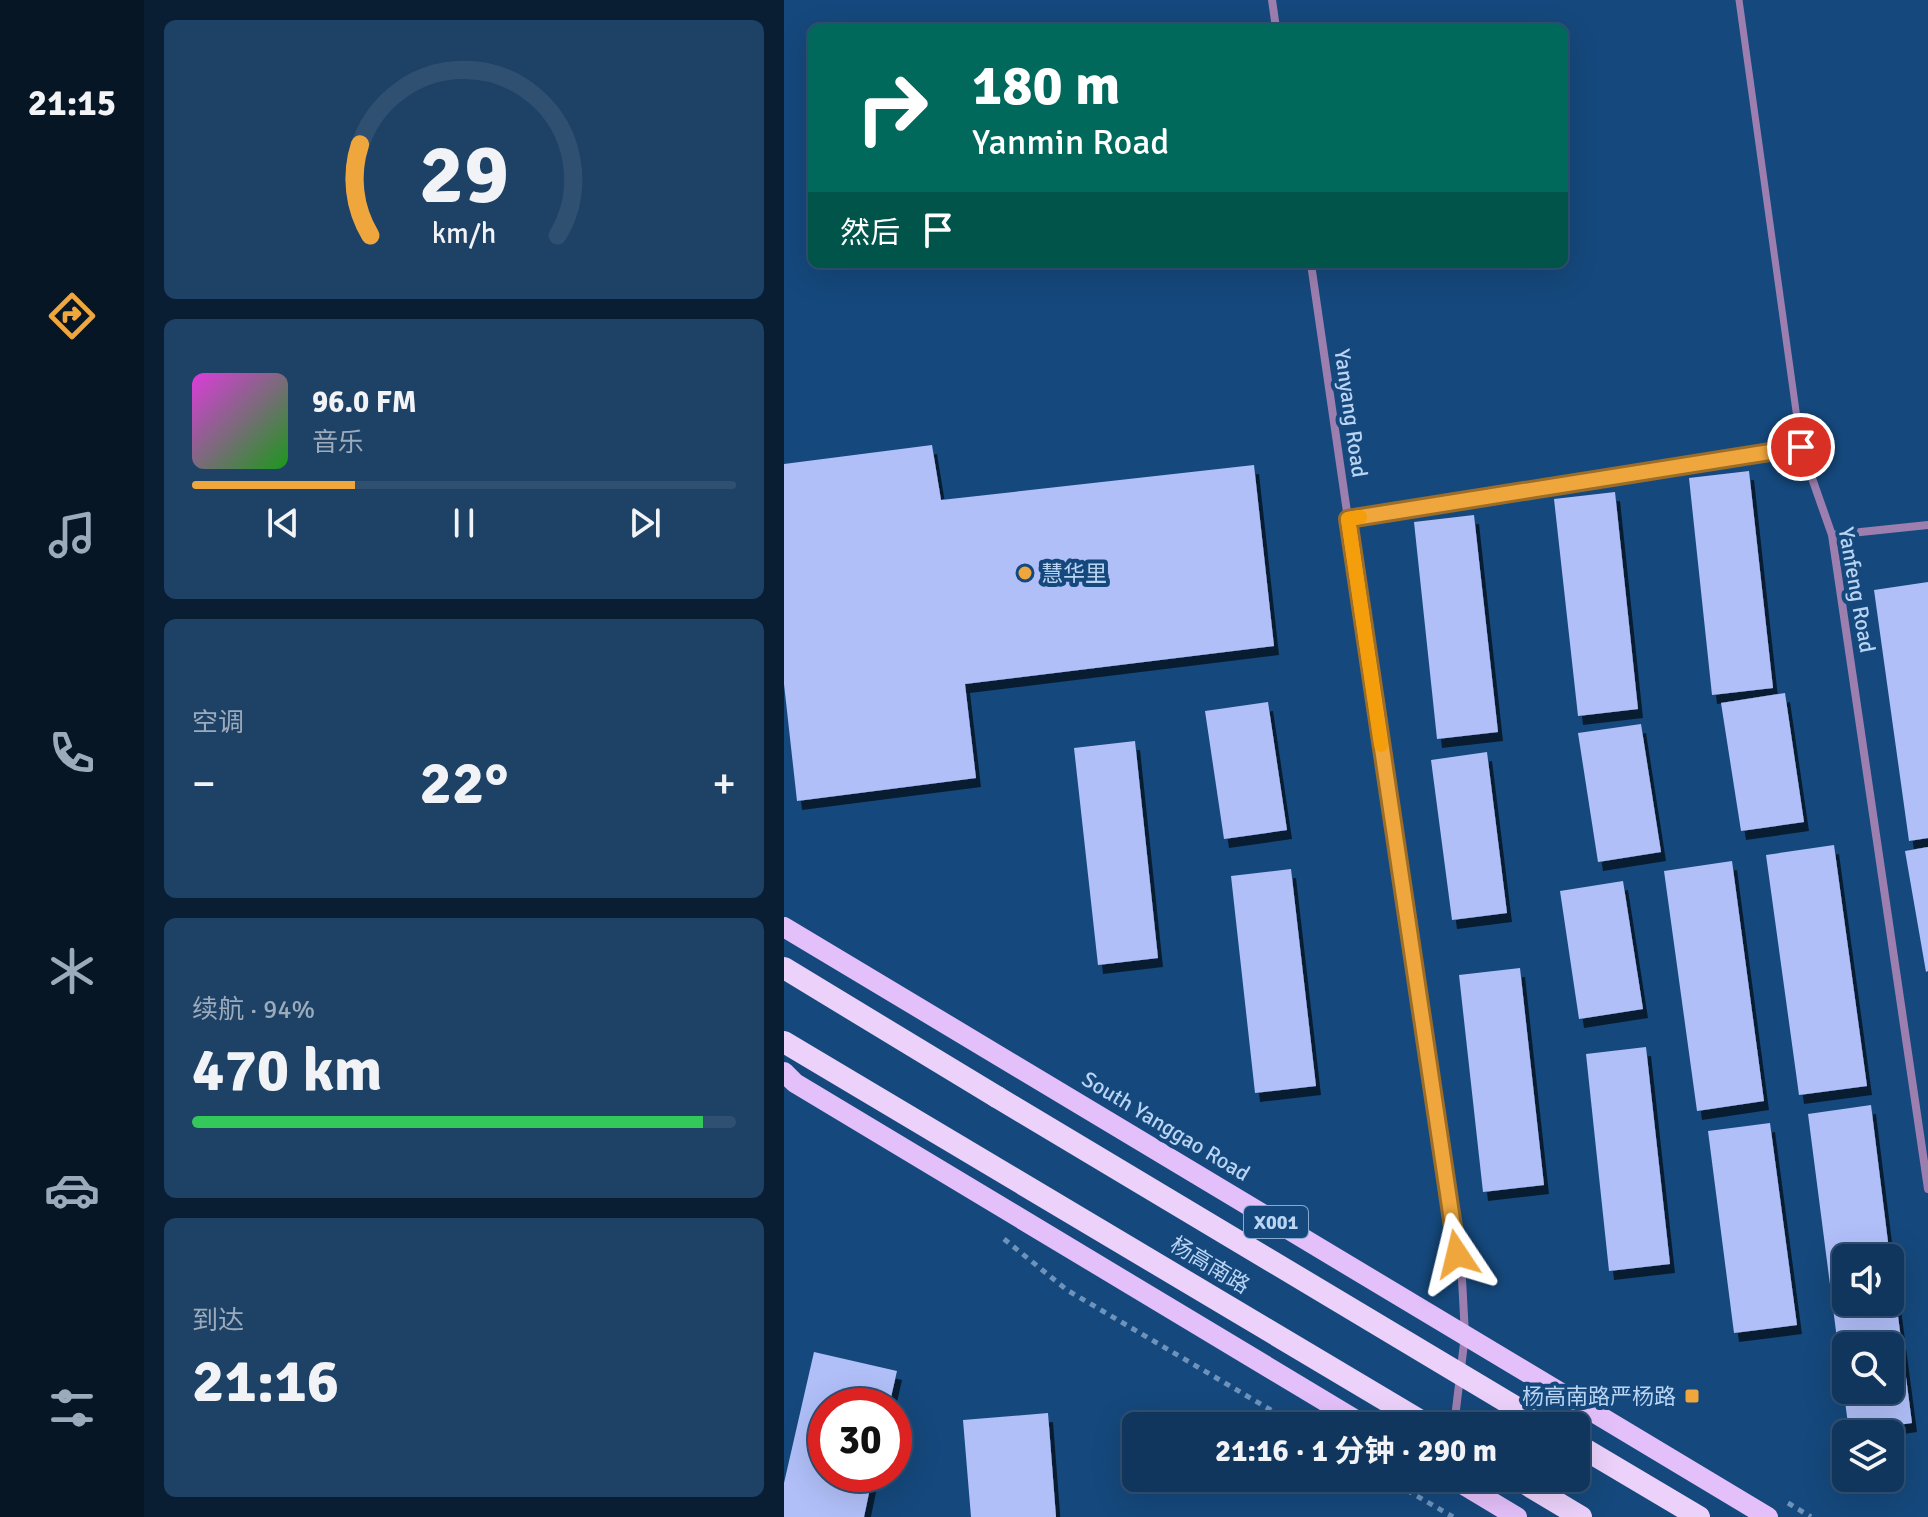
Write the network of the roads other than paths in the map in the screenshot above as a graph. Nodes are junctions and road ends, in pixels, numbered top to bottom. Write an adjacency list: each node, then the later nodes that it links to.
1 (1272, 0): 3 (street)
2 (1739, 0): 5 (street, Yanfeng Road)
3 (1275, 24)
4 (1312, 268): 6 (street, Yanyang Road)
5 (1801, 447): 6 (street); 8 (street, Yanfeng Road)
6 (1348, 519): 14 (street, Yanyang Road)
7 (1928, 525): 8 (street)
8 (1832, 535): 13 (street, Yanfeng Road)
9 (784, 927): 14 (main road, South Yanggao Road / X001)
10 (784, 968): 18 (highway, bridge)
11 (784, 1042): 16 (highway, 杨高南路)
12 (784, 1072): 15 (main road)
13 (1928, 1189)
14 (1465, 1335): 17 (street, Yanyang Road); 25 (main road, South Yanggao Road / X001)
15 (1343, 1412)
16 (1406, 1412)
17 (1456, 1412)
18 (1524, 1412)
19 (1590, 1452): 24 (highway)
20 (1475, 1492): 22 (main road)
21 (1539, 1492): 23 (highway)
22 (1517, 1517)
23 (1581, 1517)
24 (1699, 1517)
25 (1768, 1517)

